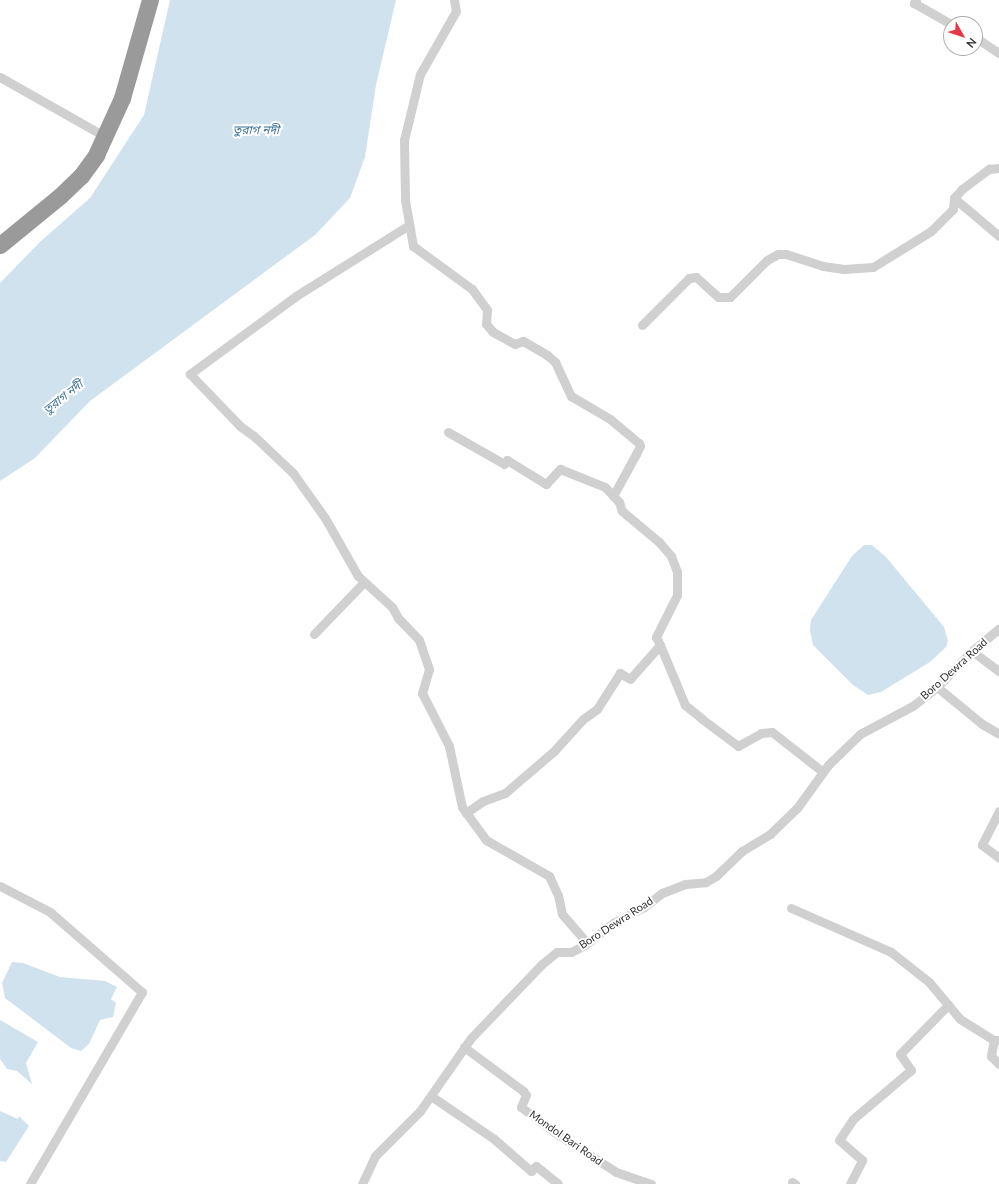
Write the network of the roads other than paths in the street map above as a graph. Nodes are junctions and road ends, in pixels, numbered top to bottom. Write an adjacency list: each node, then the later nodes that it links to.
1 (150, 0): 8 (highway)
2 (454, 0): 11 (street)
3 (916, 0): 4 (street)
4 (943, 19)
5 (983, 42): 6 (street)
6 (999, 53)
7 (0, 77): 8 (street)
8 (106, 138): 13 (highway)
9 (999, 168): 10 (street)
10 (954, 198): 12 (street); 14 (street)
11 (409, 225): 16 (street); 17 (street)
12 (999, 236)
13 (0, 245)
14 (642, 325)
15 (448, 432): 16 (street)
16 (613, 496): 20 (street)
17 (364, 582): 19 (street); 27 (street)
18 (999, 628): 21 (street, Boro Dewra Road)
19 (314, 634)
20 (660, 645): 25 (street); 27 (street)
21 (972, 651): 22 (street); 23 (street, Boro Dewra Road)
22 (999, 671)
23 (937, 687): 24 (street); 25 (street, Boro Dewra Road)
24 (999, 734)
25 (823, 772): 31 (street, Boro Dewra Road)
26 (999, 811): 28 (street)
27 (466, 813): 31 (street)
28 (999, 858)
29 (0, 886): 37 (street)
30 (791, 908): 32 (street)
31 (587, 943): 34 (street, Boro Dewra Road)
32 (948, 1005): 33 (street); 41 (street)
33 (996, 1040): 35 (street)
34 (464, 1047): 36 (street, Boro Dewra Road); 40 (street, Mondol Bari Road)
35 (999, 1064)
36 (431, 1096): 38 (street, Boro Dewra Road); 39 (street)
37 (30, 1184)
38 (362, 1184)
39 (558, 1184)
40 (651, 1184)
41 (850, 1184)

